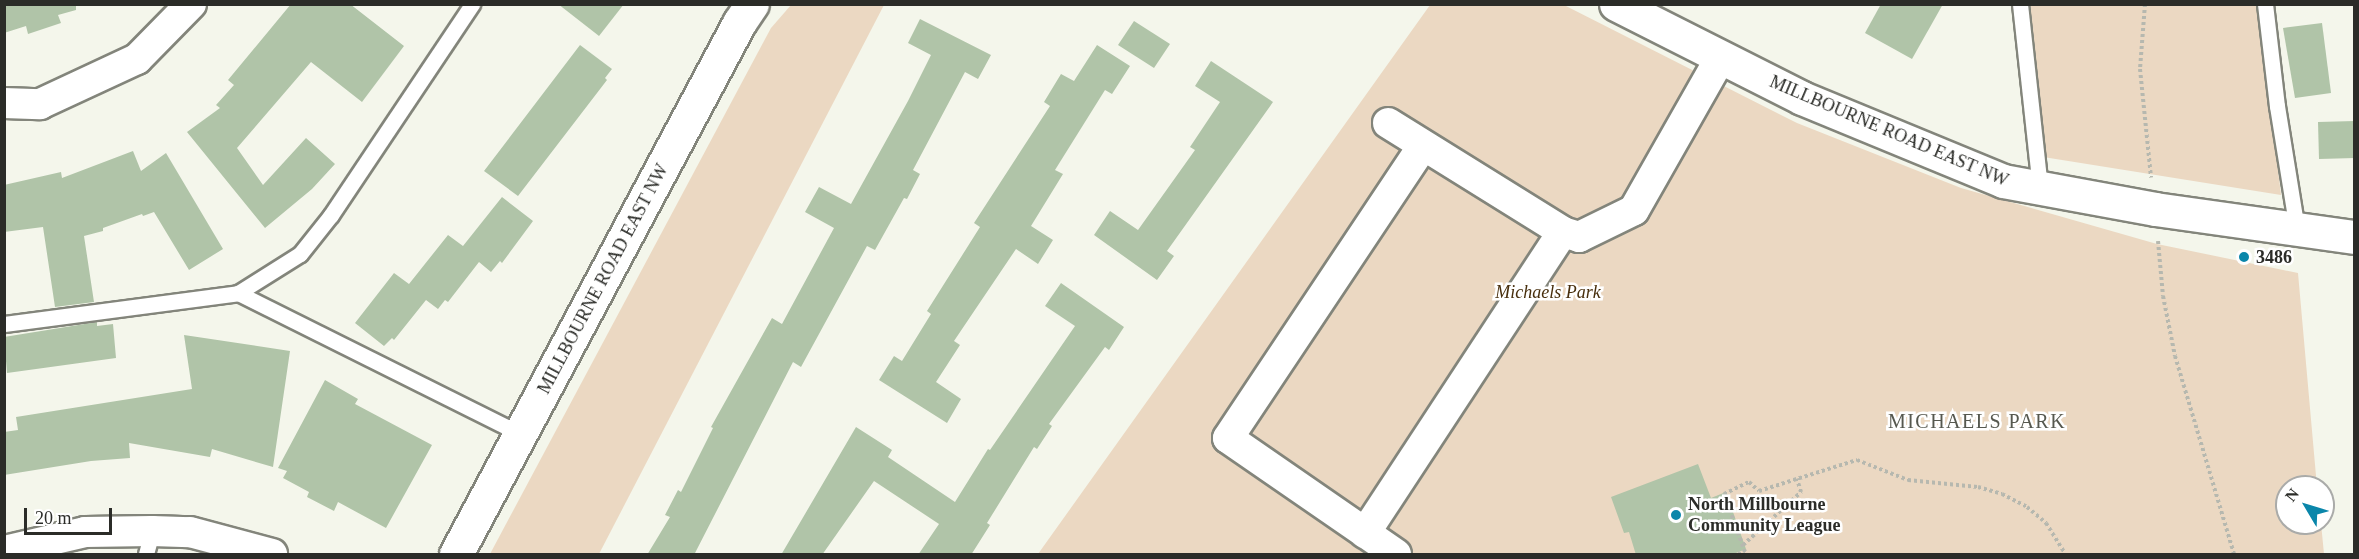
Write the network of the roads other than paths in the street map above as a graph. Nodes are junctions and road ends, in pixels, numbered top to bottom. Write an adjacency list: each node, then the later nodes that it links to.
1 (191, 4): 8 (street)
2 (472, 4): 15 (lane)
3 (752, 4): 17 (street, MILLBOURNE ROAD EAST NW)
4 (1616, 4): 7 (street, MILLBOURNE ROAD EAST NW)
5 (2020, 4): 11 (lane)
6 (2265, 4): 12 (lane)
7 (1721, 57): 11 (street, MILLBOURNE ROAD EAST NW); 13 (street)
8 (4, 103)
9 (1388, 123): 10 (street)
10 (1424, 146): 13 (street); 18 (street)
11 (2040, 189): 12 (street, MILLBOURNE ROAD EAST NW)
12 (2297, 231): 14 (street, MILLBOURNE ROAD EAST NW)
13 (1563, 232): 18 (street)
14 (2355, 237)
15 (238, 293): 16 (lane); 17 (lane)
16 (4, 324)
17 (521, 434): 22 (street, MILLBOURNE ROAD EAST NW)
18 (1365, 533): 23 (street)
19 (149, 543): 20 (street); 21 (street)
20 (4, 551)
21 (272, 555)
22 (456, 555)
23 (1396, 555)

